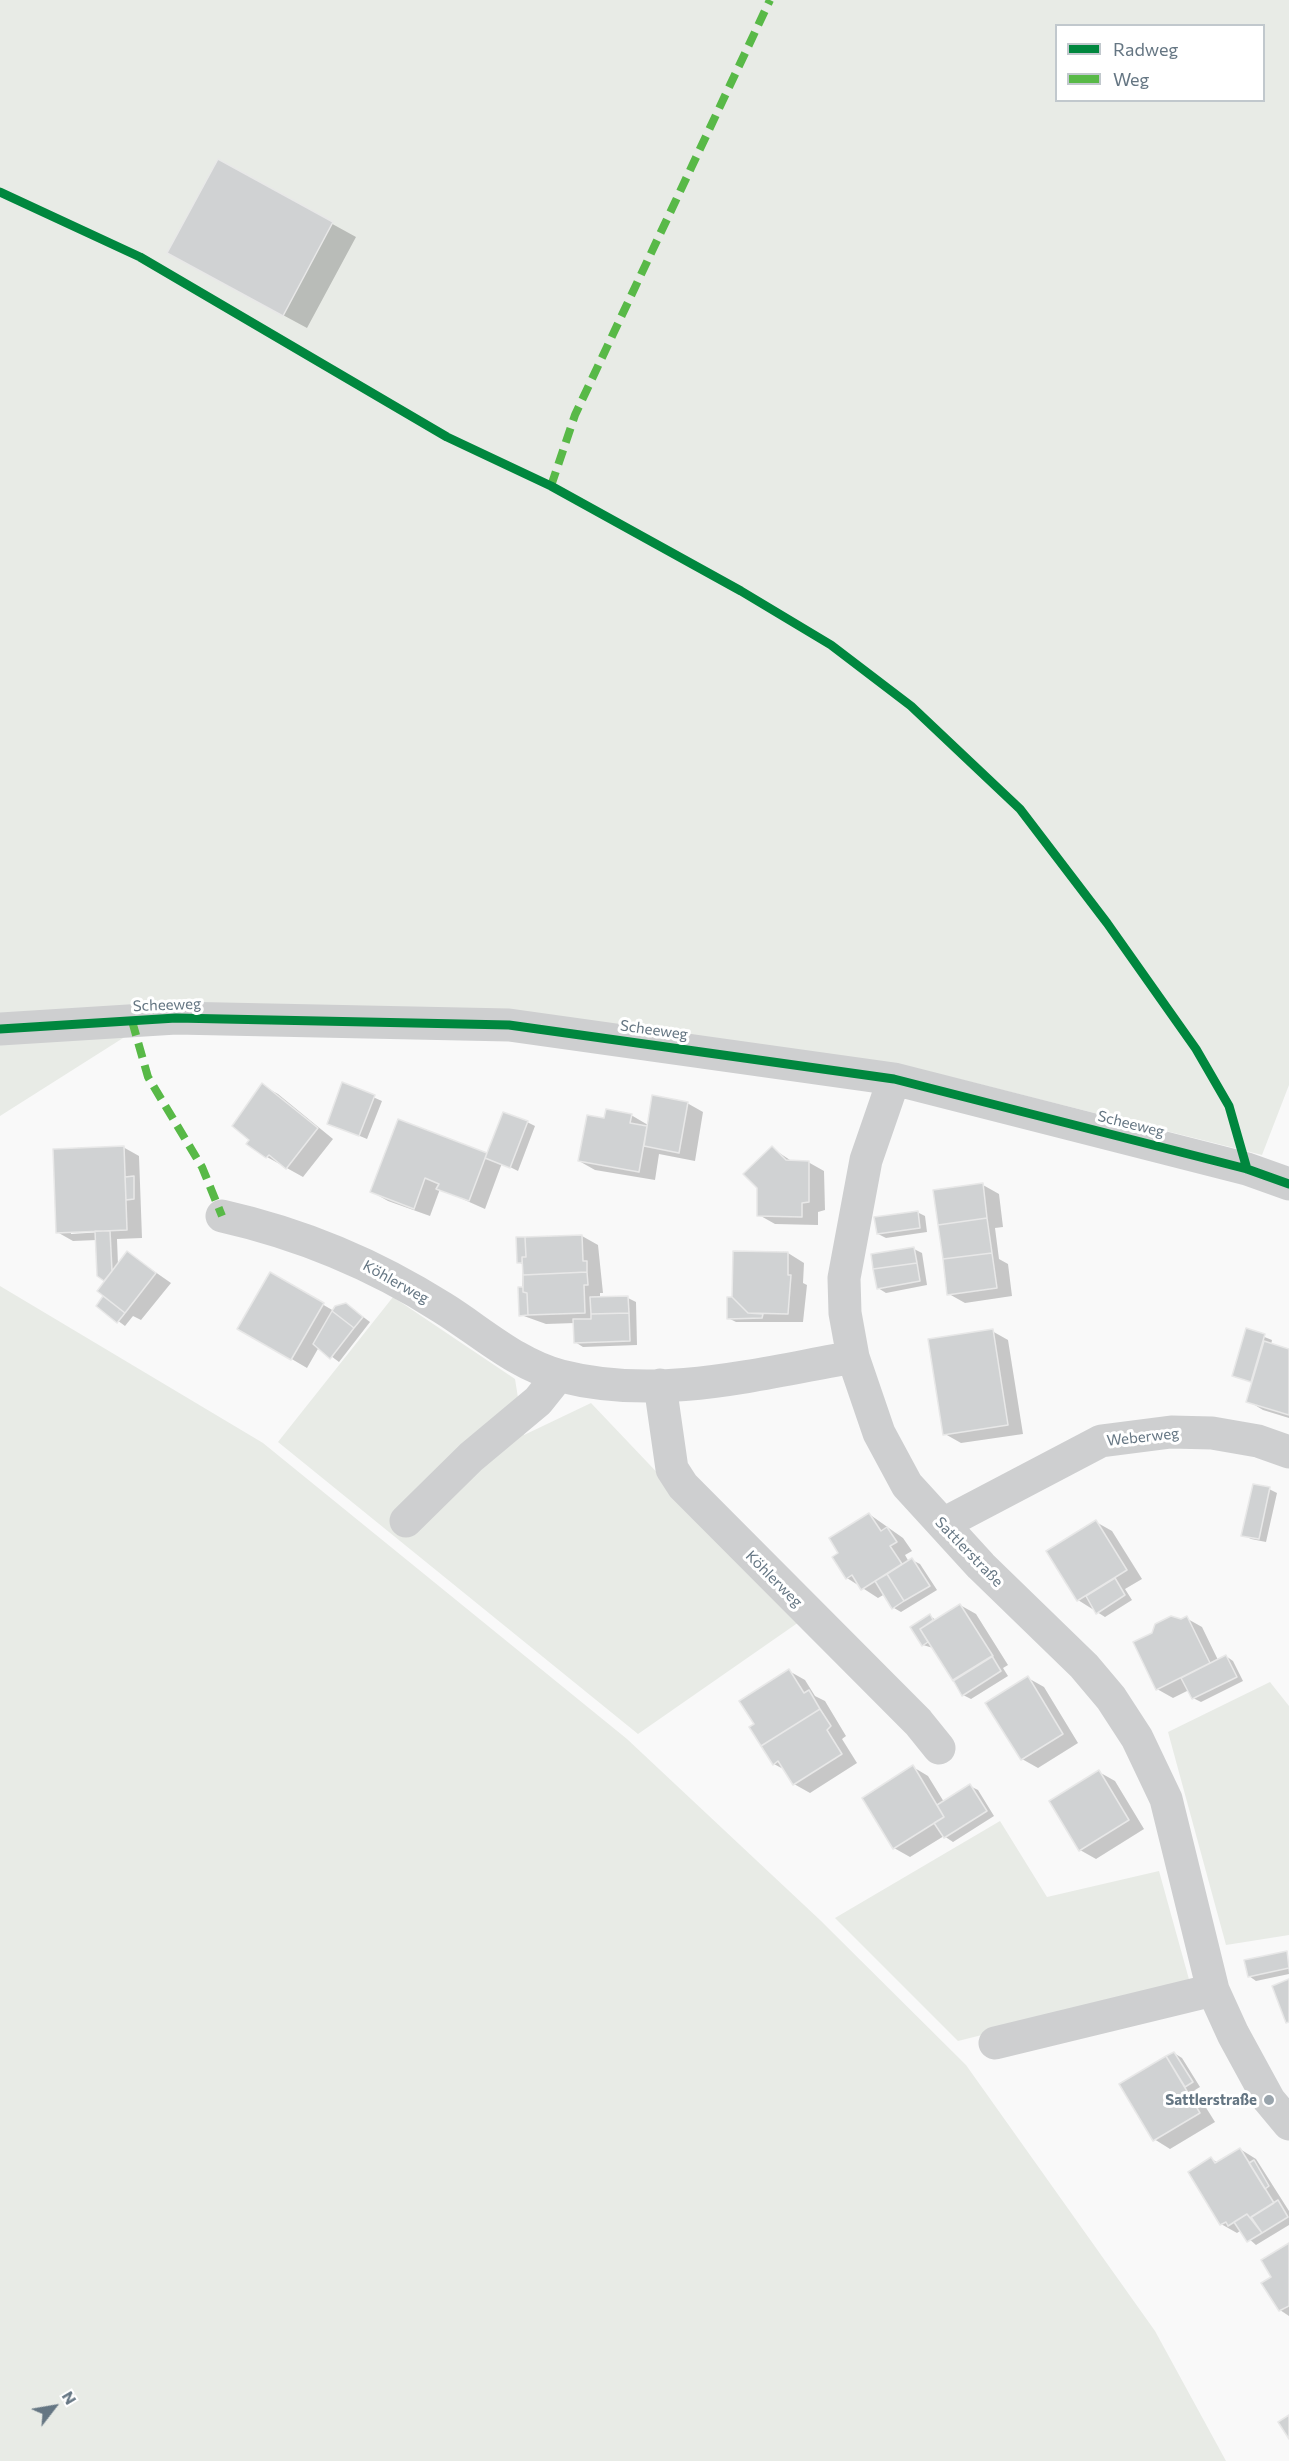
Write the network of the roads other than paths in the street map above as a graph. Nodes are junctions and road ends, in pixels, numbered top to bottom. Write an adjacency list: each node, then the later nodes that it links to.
1 (0, 1029): 2 (street, Scheeweg)
2 (894, 1079): 3 (street, Scheeweg); 5 (street, Sattlerstraße)
3 (1289, 1184)
4 (222, 1216): 6 (street, Köhlerweg)
5 (853, 1357): 7 (street, Köhlerweg); 10 (street, Sattlerstraße)
6 (558, 1376): 7 (street, Köhlerweg); 9 (street)
7 (660, 1385): 11 (street, Köhlerweg)
8 (1289, 1452): 10 (street, Weberweg)
9 (406, 1521)
10 (943, 1524): 12 (street, Sattlerstraße)
11 (939, 1748)
12 (1214, 1990): 13 (street); 14 (street, Sattlerstraße)
13 (994, 2043)
14 (1289, 2124)

